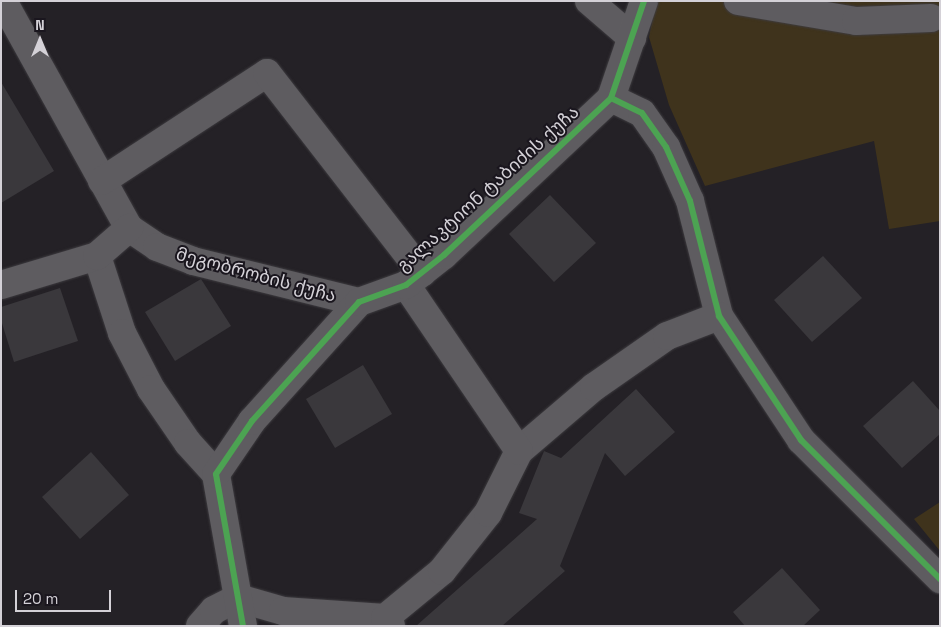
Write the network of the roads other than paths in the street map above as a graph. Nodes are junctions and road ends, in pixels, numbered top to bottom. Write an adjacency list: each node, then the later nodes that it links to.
1 (3, 1): 8 (street)
2 (589, 1): 6 (street)
3 (644, 1): 6 (street, გალაკტიონ ტაბიძის ქუჩა)
4 (738, 1): 5 (street)
5 (931, 18)
6 (632, 38): 7 (street, გალაკტიონ ტაბიძის ქუჩა)
7 (611, 98): 11 (street, გალაკტიონ ტაბიძის ქუჩა); 14 (street)
8 (102, 181): 9 (street); 11 (street)
9 (129, 228): 10 (street); 13 (street, მეგობრობის ქუჩა)
10 (97, 256): 12 (street); 16 (street)
11 (414, 279): 13 (street, გალაკტიონ ტაბიძის ქუჩა); 15 (street)
12 (1, 285)
13 (359, 302): 16 (street, გალაკტიონ ტაბიძის ქუჩა)
14 (719, 316): 15 (street); 17 (street)
15 (520, 451): 19 (street)
16 (216, 474): 18 (street)
17 (940, 579)
18 (238, 598): 19 (street); 20 (street); 21 (street)
19 (388, 622)
20 (200, 626)
21 (243, 626)

